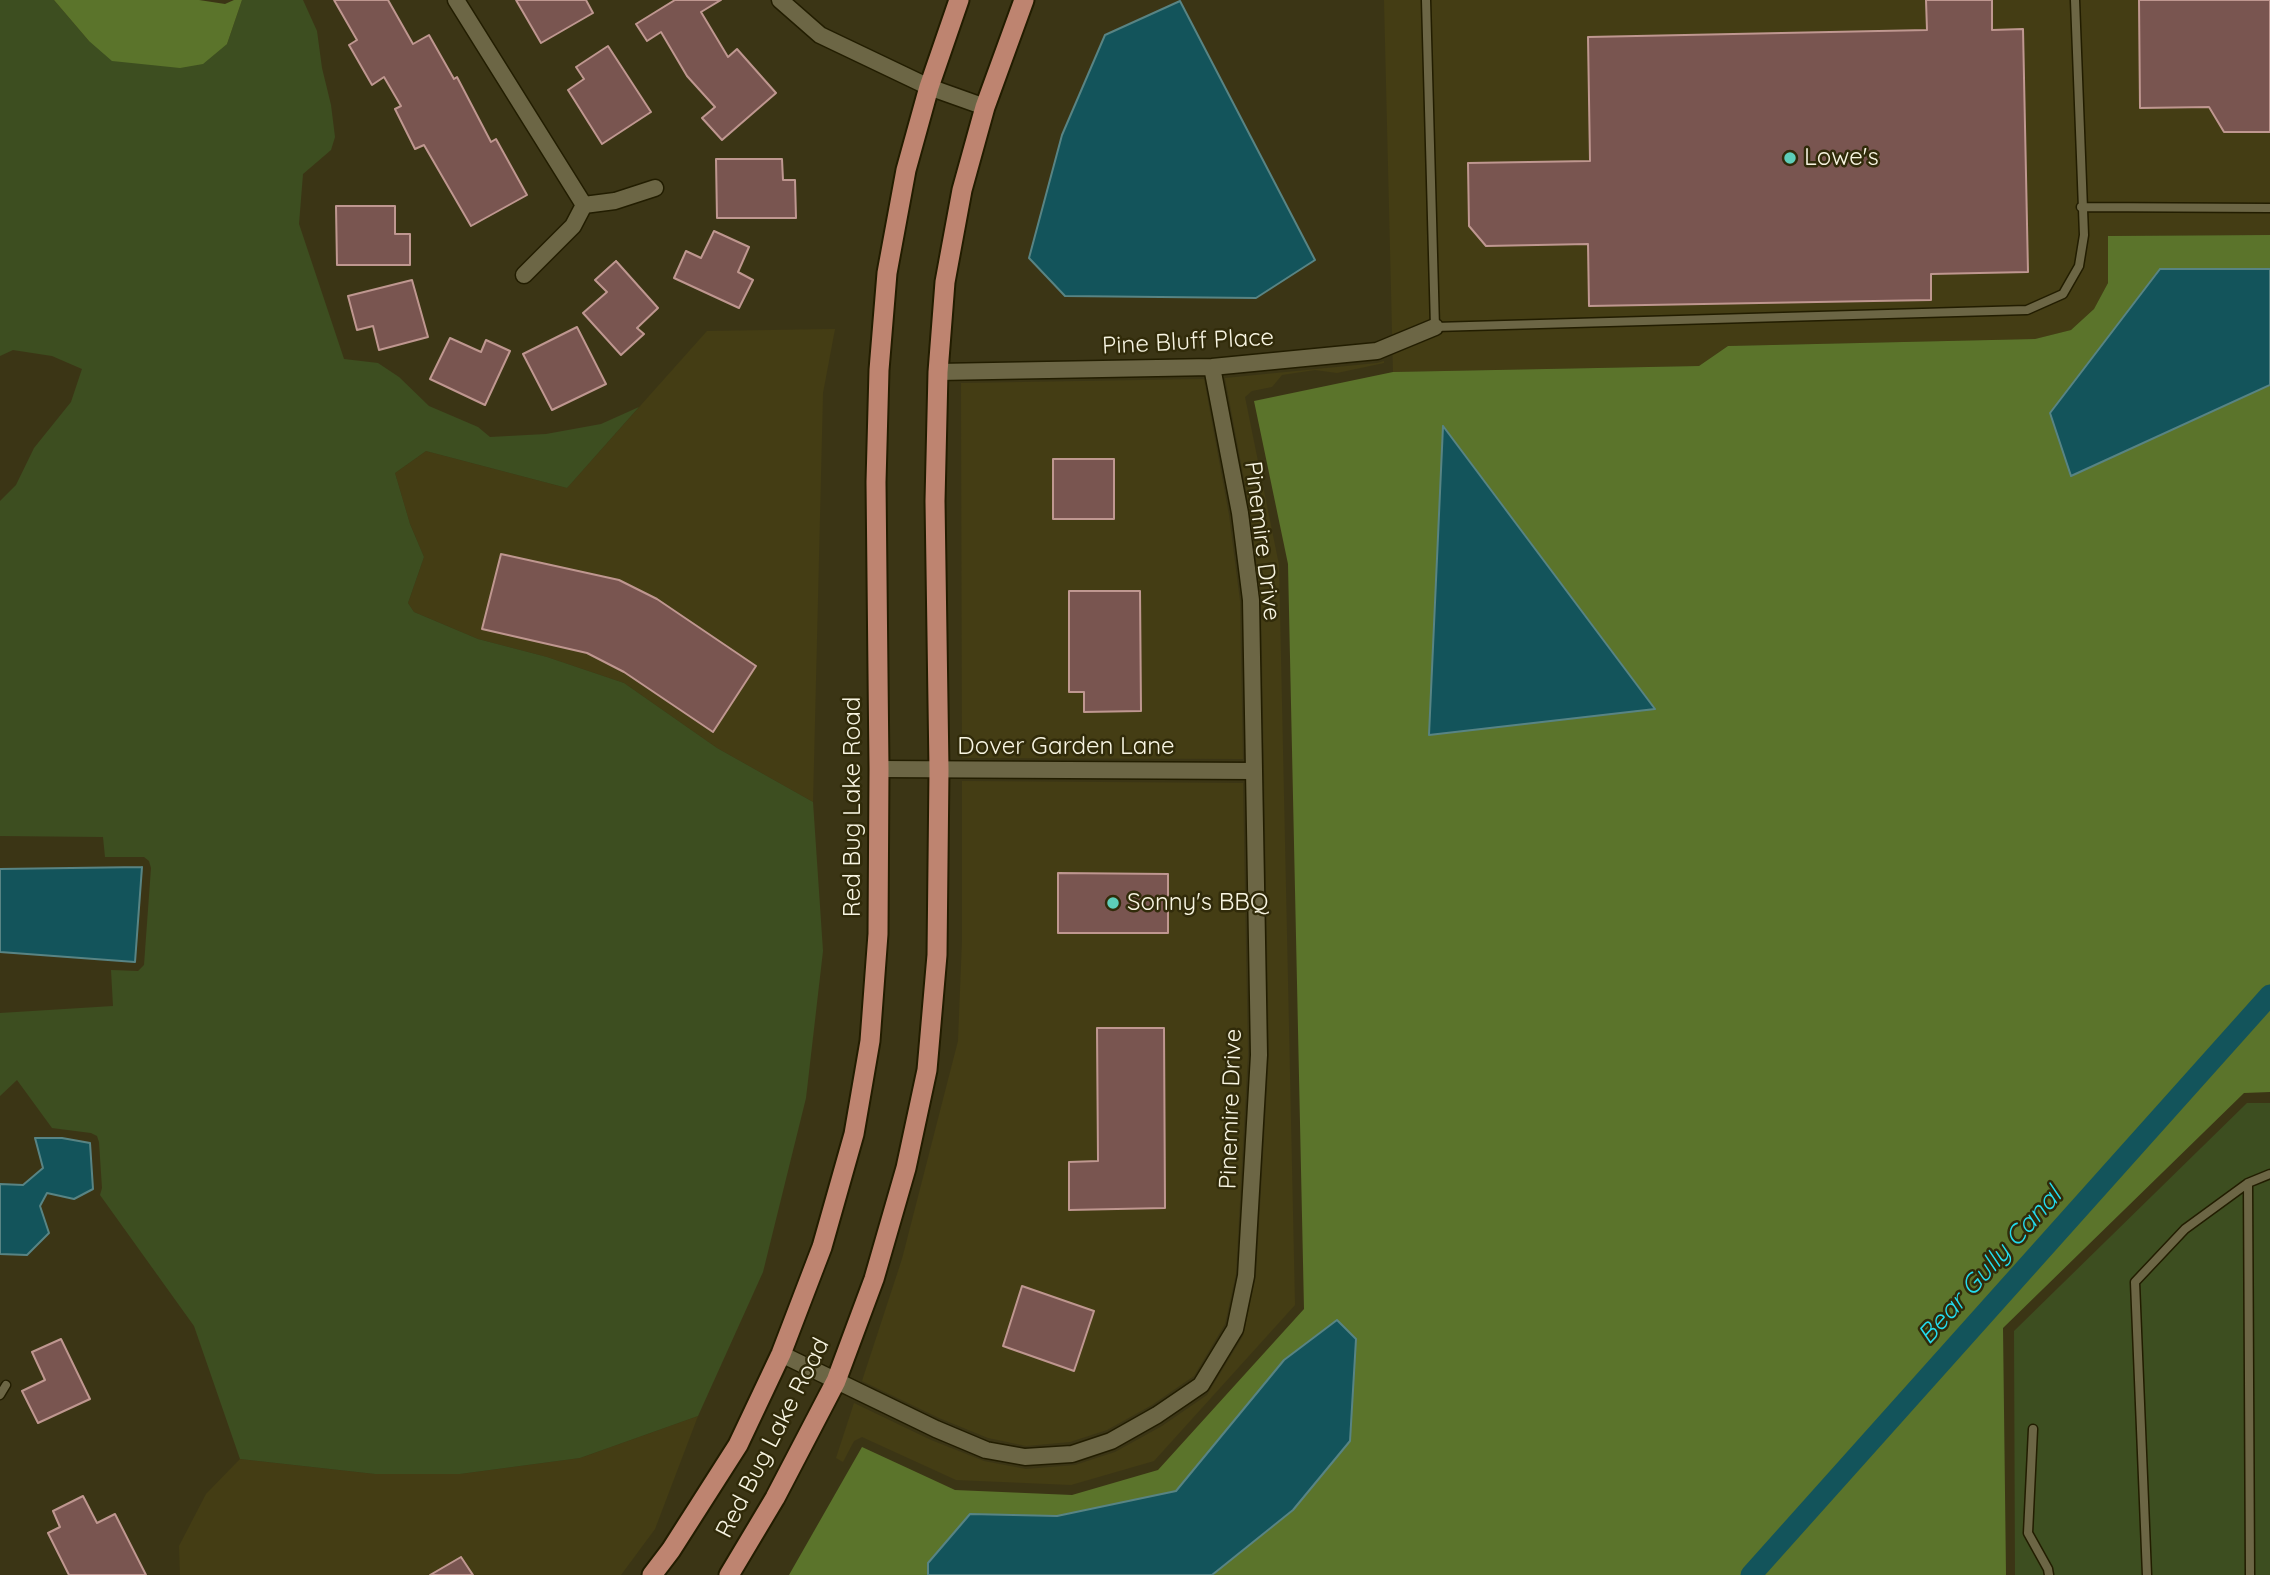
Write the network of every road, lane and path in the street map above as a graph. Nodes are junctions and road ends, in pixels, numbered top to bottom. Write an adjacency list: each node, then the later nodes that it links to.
1 (456, 0): 10 (street)
2 (780, 0): 7 (street)
3 (959, 0): 7 (main road, Red Bug Lake Road)
4 (1024, 0): 8 (main road, Red Bug Lake Road)
5 (1426, 0): 14 (lane)
6 (2075, 0): 11 (lane)
7 (929, 87): 8 (street); 17 (main road, Red Bug Lake Road)
8 (985, 107): 16 (main road, Red Bug Lake Road)
9 (655, 188): 10 (street)
10 (584, 205): 13 (street)
11 (2081, 207): 12 (lane); 14 (lane)
12 (2270, 208)
13 (524, 275)
14 (1435, 327): 15 (street, Pine Bluff Place)
15 (1212, 367): 16 (street, Pine Bluff Place); 19 (street, Pinemire Drive)
16 (938, 372): 18 (main road, Red Bug Lake Road)
17 (879, 769): 18 (street, Dover Garden Lane); 22 (main road, Red Bug Lake Road)
18 (939, 770): 19 (street, Dover Garden Lane); 23 (main road, Red Bug Lake Road)
19 (1253, 771): 23 (street, Pinemire Drive)
20 (2270, 1174): 21 (lane)
21 (2248, 1184): 30 (lane); 31 (lane)
22 (781, 1354): 23 (street, Pinemire Drive); 27 (main road, Red Bug Lake Road)
23 (836, 1381): 28 (main road, Red Bug Lake Road)
24 (6, 1385): 25 (lane)
25 (0, 1395)
26 (2033, 1429): 29 (lane)
27 (652, 1575)
28 (729, 1575)
29 (2049, 1575)
30 (2147, 1575)
31 (2250, 1575)

